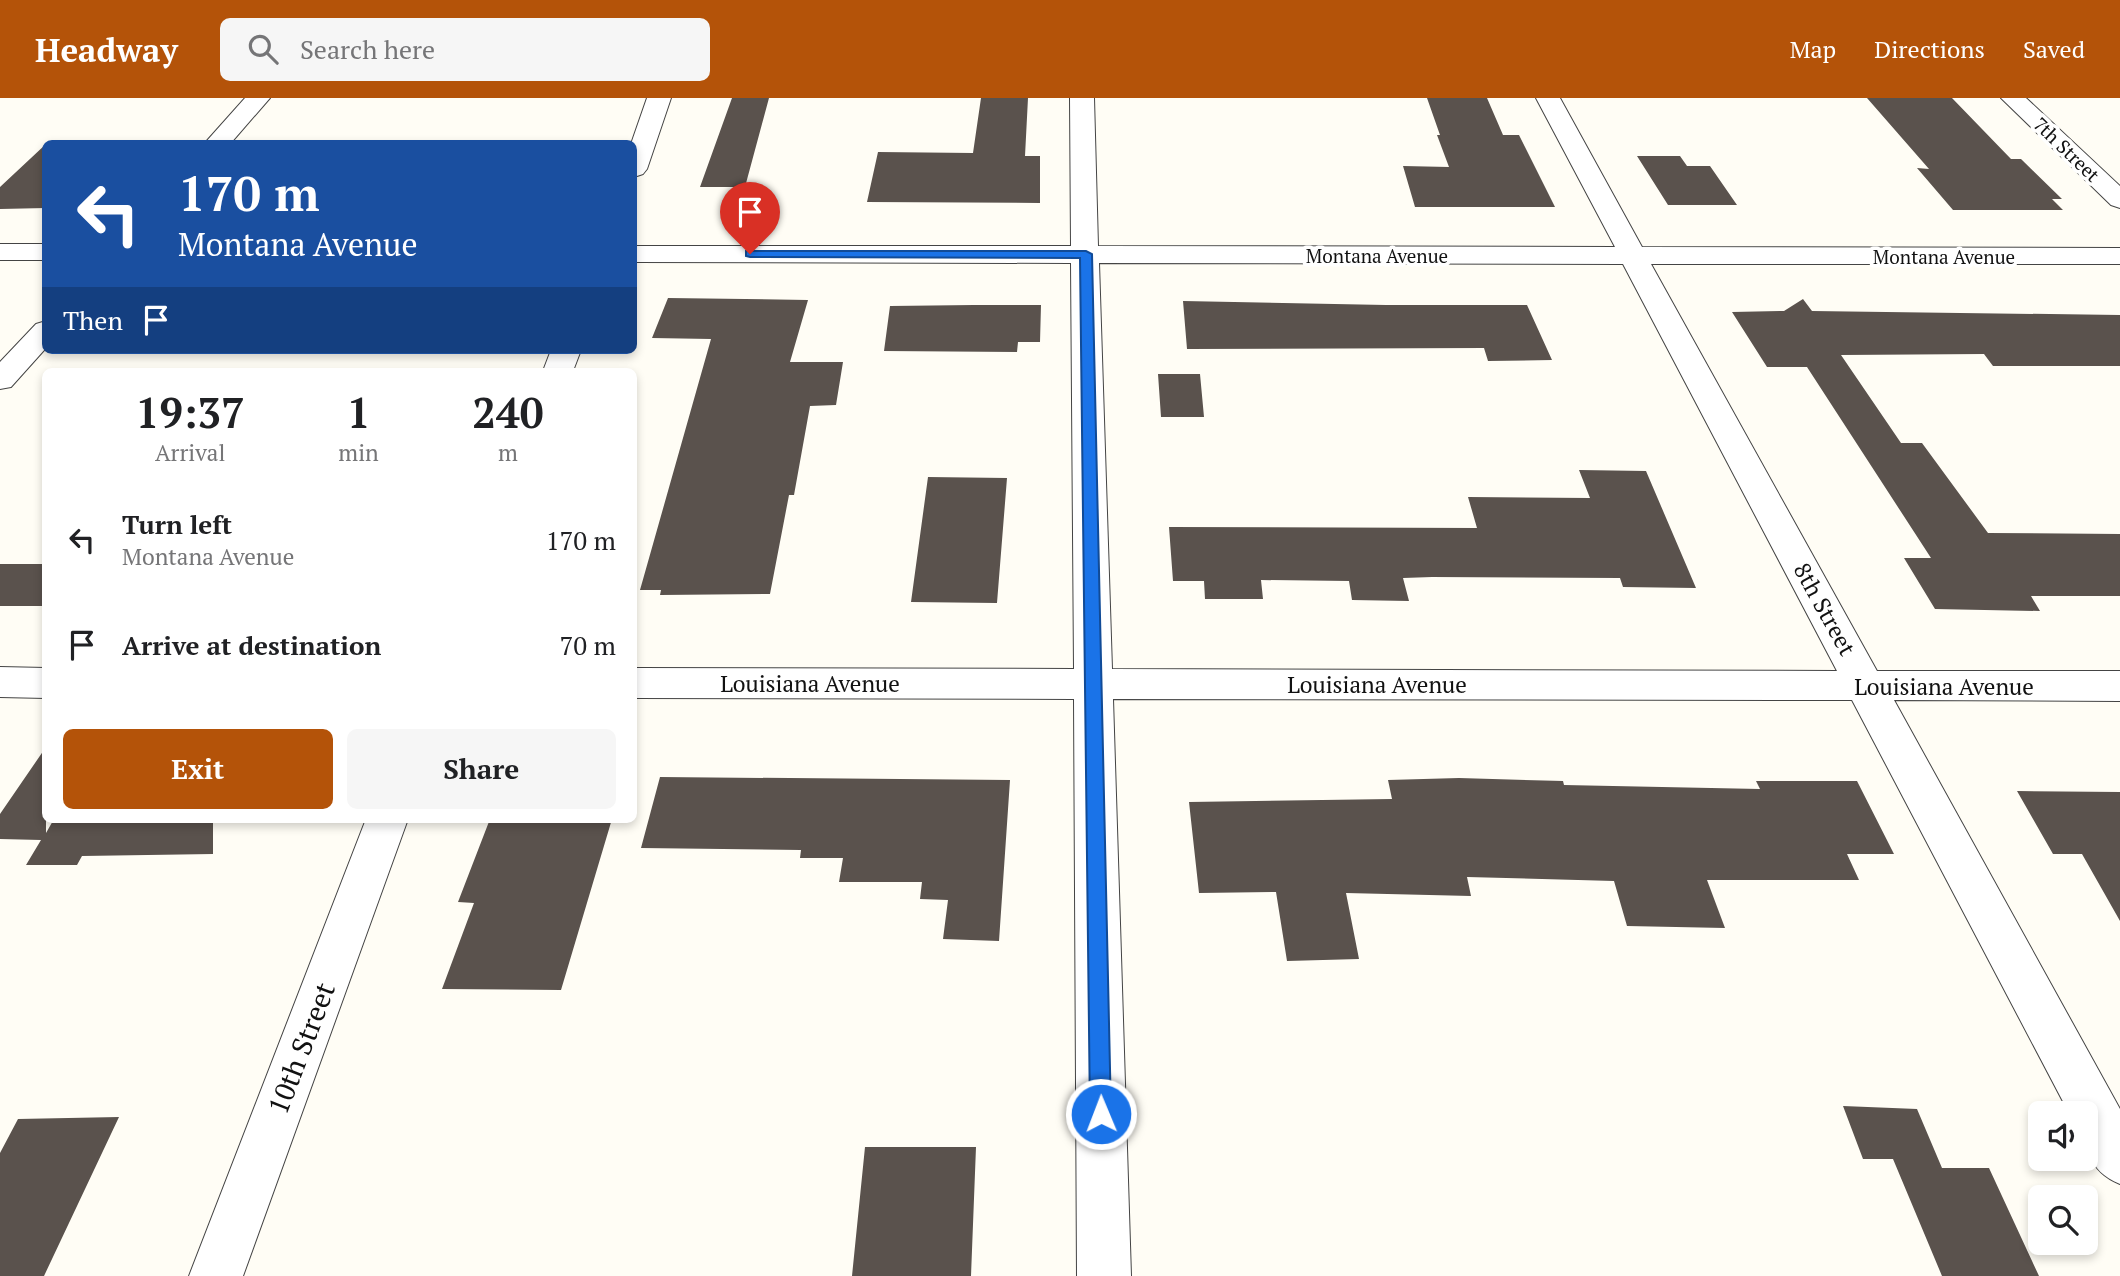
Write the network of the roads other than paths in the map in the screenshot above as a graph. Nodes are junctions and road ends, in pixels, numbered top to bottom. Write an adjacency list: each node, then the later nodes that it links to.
1 (258, 98): 6 (street)
2 (659, 98): 7 (street)
3 (1082, 98): 12 (street)
4 (1548, 98): 13 (street, 8th Street)
5 (2013, 98): 8 (street, 7th Street)
6 (220, 140)
7 (637, 160)
8 (2120, 200)
9 (0, 252): 10 (street)
10 (42, 252)
11 (637, 254): 12 (street, Montana Avenue)
12 (1086, 254): 13 (street, Montana Avenue); 18 (street)
13 (1631, 255): 14 (street, Montana Avenue); 21 (street, 8th Street)
14 (2120, 256)
15 (42, 334): 16 (street)
16 (0, 380)
17 (0, 682): 19 (street)
18 (1092, 682): 20 (street, Louisiana Avenue); 21 (street, Louisiana Avenue); 26 (street)
19 (42, 683)
20 (637, 683)
21 (1867, 686): 22 (street, Louisiana Avenue); 24 (street, 8th Street)
22 (2120, 686)
23 (386, 823): 25 (street, 10th Street)
24 (2120, 1159)
25 (216, 1276)
26 (1104, 1276)

